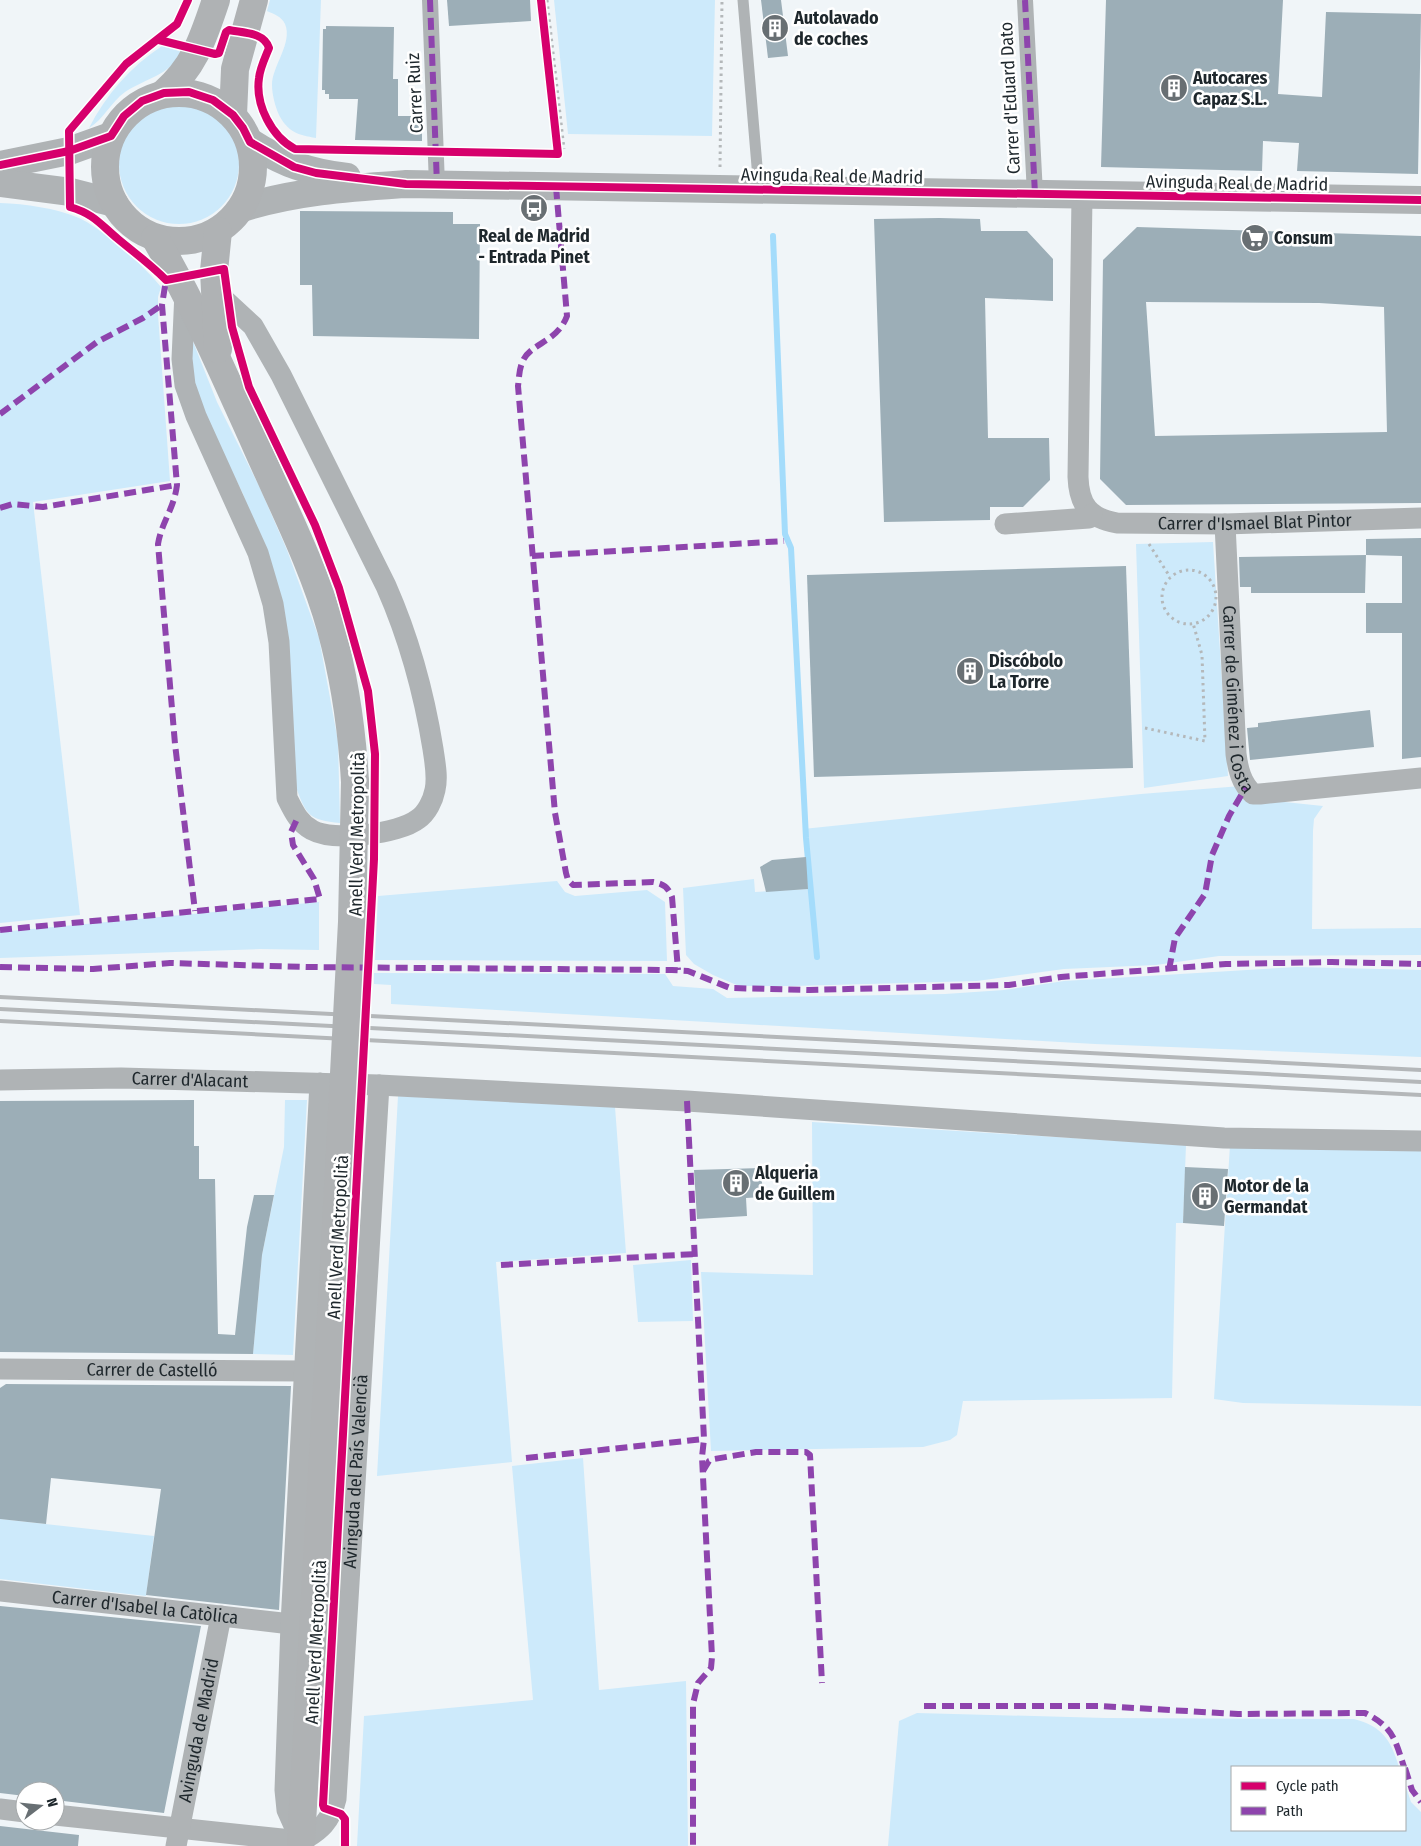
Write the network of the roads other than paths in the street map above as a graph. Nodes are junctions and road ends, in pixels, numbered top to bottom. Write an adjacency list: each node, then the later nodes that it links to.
1 (216, 0): 6 (main road)
2 (254, 0): 7 (main road)
3 (430, 0): 13 (street, Carrer Ruiz)
4 (742, 0): 14 (lane)
5 (1025, 0): 15 (street, Carrer d'Eduard Dato)
6 (164, 93): 7 (main road); 8 (main road)
7 (233, 114): 9 (main road)
8 (111, 136): 10 (street); 18 (main road)
9 (250, 142): 12 (street, Avinguda Real de Madrid); 19 (main road)
10 (0, 165)
11 (0, 182): 18 (street)
12 (406, 184): 13 (street, Avinguda Real de Madrid); 19 (street, Avinguda Real de Madrid)
13 (437, 185): 14 (street, Avinguda Real de Madrid)
14 (759, 190): 15 (street, Avinguda Real de Madrid)
15 (1035, 194): 16 (street, Avinguda Real de Madrid)
16 (1082, 196): 17 (street, Avinguda Real de Madrid); 25 (street)
17 (1421, 200)
18 (114, 203): 21 (main road)
19 (242, 208): 20 (main road)
20 (218, 230): 21 (main road); 23 (main road)
21 (155, 238): 22 (main road)
22 (185, 290): 23 (street); 24 (main road)
23 (215, 291): 24 (main road)
24 (218, 360): 43 (main road, bridge)
25 (1092, 514): 27 (street); 28 (street, Carrer d'Ismael Blat Pintor)
26 (1421, 518): 28 (street, Carrer d'Ismael Blat Pintor)
27 (1005, 524)
28 (1225, 524): 29 (street, Carrer de Giménez i Costa)
29 (1421, 778)
30 (0, 1080): 31 (street, Carrer d'Alacant)
31 (320, 1083): 32 (street, Carrer d'Alacant); 35 (street)
32 (379, 1085): 33 (street, Carrer d'Alacant); 43 (street, Avinguda del País Valencià)
33 (1421, 1141)
34 (0, 1369): 35 (street, Carrer de Castelló)
35 (305, 1371): 38 (street)
36 (0, 1591): 37 (street, Carrer d'Isabel la Catòlica)
37 (221, 1616): 38 (street, Carrer d'Isabel la Catòlica); 42 (street, Avinguda de Madrid)
38 (291, 1624): 43 (street)
39 (0, 1809): 40 (street)
40 (15, 1811)
41 (65, 1817): 42 (street)
42 (178, 1837): 43 (street)
43 (301, 1844)

